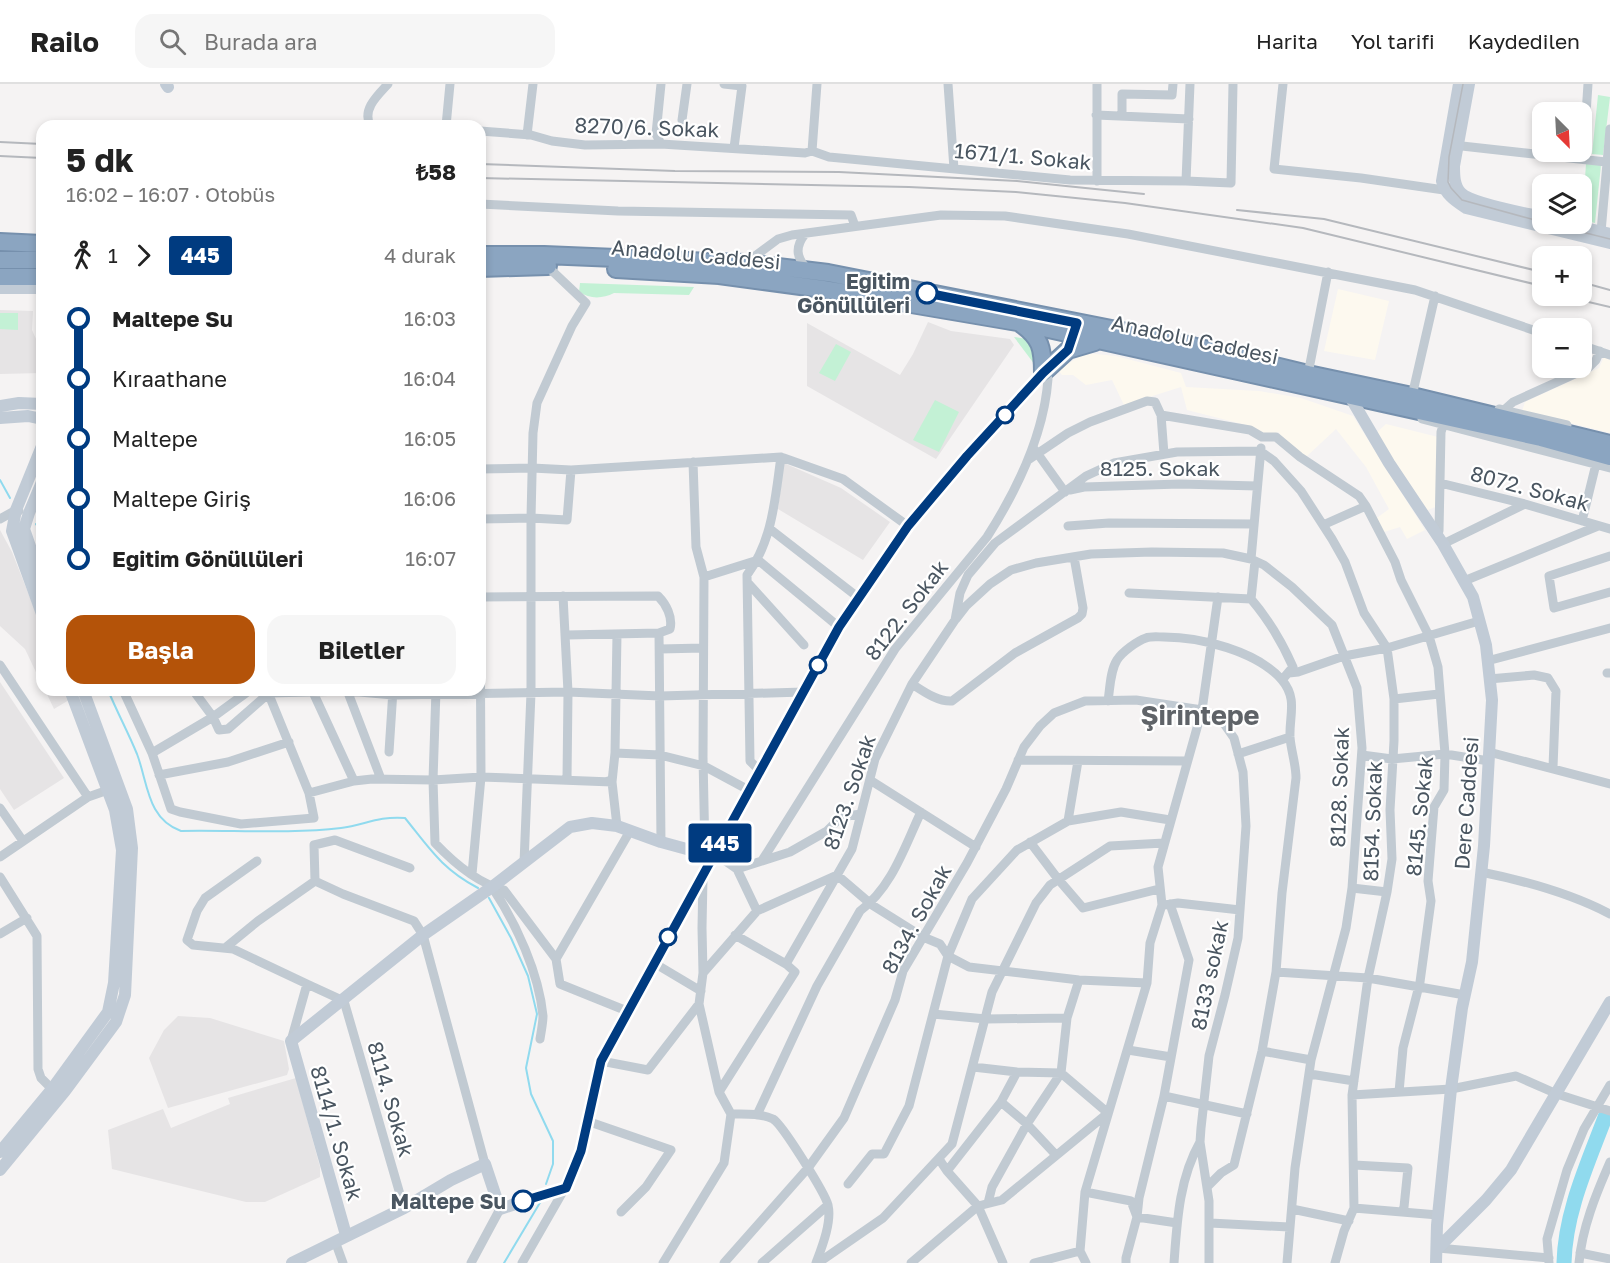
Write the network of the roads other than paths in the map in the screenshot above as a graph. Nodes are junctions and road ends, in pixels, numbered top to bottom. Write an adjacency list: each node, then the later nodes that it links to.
1 (388, 84): 21 (street)
2 (450, 84): 22 (street)
3 (533, 84): 26 (street)
4 (661, 84): 27 (street)
5 (687, 84): 23 (street)
6 (724, 84): 29 (street)
7 (817, 84): 30 (street)
8 (948, 84): 34 (street)
9 (1096, 84): 18 (street)
10 (1173, 84): 19 (street)
11 (1190, 84): 20 (street)
12 (1233, 84): 36 (street, 1671/1. Sokak)
13 (1283, 84): 38 (street)
14 (1459, 84): 28 (street)
15 (1469, 84): 28 (street)
16 (1588, 84): 17 (street)
17 (1587, 102)
18 (1096, 115): 19 (street); 35 (street)
19 (1122, 116): 20 (street)
20 (1189, 119): 36 (street)
21 (368, 120)
22 (447, 120)
23 (682, 120)
24 (1610, 129): 33 (street)
25 (486, 132): 26 (street, 8270/6. Sokak)
26 (527, 135): 27 (street, 8270/6. Sokak)
27 (661, 144): 29 (street, 8270/6. Sokak)
28 (1453, 145): 31 (street); 37 (street); 38 (street)
29 (734, 148): 30 (street, 8270/6. Sokak)
30 (812, 151): 34 (street, 1671/1. Sokak)
31 (1532, 154)
32 (1592, 160): 33 (street)
33 (1606, 162): 42 (street)
34 (954, 169): 35 (street, 1671/1. Sokak)
35 (1097, 181): 36 (street, 1671/1. Sokak)
36 (1186, 181)
37 (1457, 186): 38 (street); 40 (street)
38 (1444, 190): 45 (street)
39 (486, 204): 41 (street)
40 (1532, 214)
41 (855, 226): 43 (street); 54 (street)
42 (1606, 233)
43 (805, 234): 50 (street); 53 (street)
44 (0, 242): 46 (highway)
45 (1610, 243)
46 (36, 244)
47 (486, 255): 50 (highway, Anadolu Caddesi)
48 (0, 260): 49 (highway)
49 (36, 260)
50 (745, 263): 53 (highway, Anadolu Caddesi)
51 (547, 266): 52 (highway, Anadolu Caddesi); 60 (highway, Anadolu Caddesi); 90 (street)
52 (486, 268)
53 (808, 270): 62 (highway, Anadolu Caddesi)
54 (1329, 272): 59 (street); 68 (street)
55 (36, 276): 56 (highway)
56 (0, 277)
57 (0, 288): 58 (street)
58 (36, 288)
59 (1435, 296): 61 (street); 71 (street)
60 (1017, 321): 62 (highway, Anadolu Caddesi); 67 (highway)
61 (1532, 330)
62 (1073, 336): 67 (highway); 68 (highway, Anadolu Caddesi); 70 (highway, Anadolu Caddesi)
63 (1592, 348): 64 (street)
64 (1600, 351): 65 (street); 66 (street)
65 (1610, 355)
66 (1592, 364)
67 (1043, 373): 83 (street, 8122. Sokak); 110 (street)
68 (1308, 374): 71 (highway, Anadolu Caddesi)
69 (1566, 378): 75 (street)
70 (1349, 395): 79 (street); 87 (highway, Anadolu Caddesi); 114 (street, Dere Caddesi)
71 (1412, 396): 72 (highway, Anadolu Caddesi)
72 (1442, 403): 75 (street); 82 (highway)
73 (36, 404): 74 (street)
74 (0, 406)
75 (1504, 410): 81 (street)
76 (1161, 415): 80 (street, 8145. Sokak); 83 (street, 8145. Sokak); 85 (street)
77 (0, 418): 78 (street)
78 (36, 418)
79 (1443, 426): 87 (street); 94 (street)
80 (1262, 437): 84 (street); 99 (street, 8145. Sokak)
81 (1610, 437)
82 (1610, 444)
83 (1035, 450): 96 (street); 106 (street, 8122. Sokak)
84 (1260, 451): 85 (street, 8123. Sokak); 95 (street); 108 (street, 8154. Sokak)
85 (1164, 454): 96 (street, 8123. Sokak)
86 (781, 457): 89 (street); 110 (street); 112 (street)
87 (1603, 460): 91 (street); 105 (street)
88 (36, 461): 100 (street)
89 (693, 462): 93 (street); 121 (street)
90 (532, 468): 92 (street); 93 (street); 102 (street)
91 (1610, 468)
92 (486, 469)
93 (571, 470): 102 (street)
94 (1440, 483): 98 (street, 8072. Sokak); 114 (street)
95 (1257, 486): 96 (street, 8125. Sokak); 107 (street)
96 (1065, 492): 115 (street, 8123. Sokak)
97 (36, 497): 101 (street)
98 (1525, 504): 105 (street, 8072. Sokak); 114 (street)
99 (1366, 506): 108 (street); 140 (street, 8145. Sokak)
100 (16, 510): 101 (street); 103 (street); 130 (street)
101 (28, 513): 120 (street)
102 (531, 518): 104 (street); 128 (street)
103 (0, 519)
104 (486, 519)
105 (1582, 520): 109 (street, 8072. Sokak)
106 (996, 523): 115 (street); 222 (street, 8122. Sokak)
107 (1254, 524): 111 (street); 119 (street)
108 (1323, 525): 144 (street, 8154. Sokak)
109 (1598, 525): 113 (street, 8072. Sokak); 122 (street)
110 (908, 526): 131 (street)
111 (1068, 526)
112 (770, 529): 118 (street); 131 (street)
113 (1610, 529)
114 (1441, 537): 122 (street, Dere Caddesi)
115 (995, 543): 133 (street, 8123. Sokak)
116 (1610, 556): 124 (street)
117 (1074, 557): 119 (street, 8128. Sokak); 133 (street, 8128. Sokak); 151 (street)
118 (758, 560): 121 (street); 123 (street); 135 (street)
119 (1253, 560): 132 (street); 146 (street, 8128. Sokak)
120 (36, 564)
121 (704, 577): 143 (street)
122 (1464, 581): 134 (street, Dere Caddesi)
123 (748, 583): 142 (street); 155 (street)
124 (1610, 592)
125 (1130, 593): 129 (street)
126 (563, 596): 128 (street); 137 (street); 139 (street)
127 (486, 597): 128 (street)
128 (532, 597): 154 (street)
129 (1218, 597): 132 (street); 141 (street)
130 (36, 598)
131 (859, 598): 135 (street)
132 (1251, 599): 149 (street)
133 (955, 620): 151 (street, 8123. Sokak)
134 (1479, 621): 140 (street); 147 (street, Dere Caddesi)
135 (839, 627): 153 (street)
136 (1610, 628): 147 (street)
137 (659, 633): 138 (street); 145 (street)
138 (616, 634): 139 (street); 157 (street)
139 (567, 635): 152 (street)
140 (1429, 636): 144 (street); 158 (street, 8145. Sokak)
141 (1211, 644): 149 (street); 174 (street); 175 (street)
142 (804, 645)
143 (703, 648): 145 (street); 172 (street)
144 (1387, 648): 146 (street); 173 (street, 8154. Sokak)
145 (660, 649): 171 (street)
146 (1344, 656): 149 (street); 185 (street, 8128. Sokak)
147 (1487, 661): 150 (street, Dere Caddesi)
148 (0, 665): 207 (street)
149 (1285, 677): 177 (street)
150 (1490, 679): 186 (street, Dere Caddesi); 192 (street)
151 (912, 684): 200 (street, 8123. Sokak)
152 (568, 692): 154 (street); 157 (street); 198 (street)
153 (804, 692): 155 (street); 193 (street)
154 (531, 693): 156 (street); 196 (street)
155 (749, 693): 172 (street); 193 (street)
156 (486, 694)
157 (615, 694): 171 (street); 181 (street)
158 (1439, 694): 173 (street); 183 (street, 8145. Sokak)
159 (72, 696): 205 (street)
160 (85, 696): 309 (street)
161 (126, 696): 180 (street)
162 (197, 696): 176 (street)
163 (242, 696): 176 (street)
164 (264, 696): 176 (street)
165 (270, 696): 178 (street)
166 (315, 696): 201 (street)
167 (349, 696): 197 (street)
168 (393, 696): 179 (street)
169 (436, 696): 199 (street)
170 (482, 696): 195 (street)
171 (660, 696): 172 (street); 184 (street)
172 (704, 696): 191 (street)
173 (1394, 699): 187 (street, 8154. Sokak)
174 (1108, 701): 175 (street, 8134. Sokak); 188 (street, 8134. Sokak)
175 (1202, 710): 182 (street, 8133 sokak); 190 (street)
176 (213, 717): 180 (street)
177 (1290, 737): 182 (street); 254 (street)
178 (289, 742): 194 (street); 206 (street)
179 (389, 752)
180 (152, 753): 194 (street)
181 (615, 753): 184 (street); 202 (street)
182 (1238, 754): 240 (street, 8133 sokak)
183 (1444, 754): 186 (street); 187 (street); 261 (street, 8145. Sokak)
184 (660, 755): 191 (street); 216 (street)
185 (1362, 755): 187 (street); 235 (street, 8128. Sokak)
186 (1489, 757): 192 (street); 227 (street, Dere Caddesi)
187 (1392, 759): 237 (street, 8154. Sokak)
188 (1018, 760): 189 (street); 219 (street, 8134. Sokak)
189 (1078, 761): 190 (street); 212 (street)
190 (1187, 761): 211 (street)
191 (704, 766): 204 (street); 220 (street)
192 (1553, 767): 203 (street)
193 (759, 771): 220 (street)
194 (159, 775): 206 (street)
195 (481, 777): 196 (street); 199 (street); 228 (street)
196 (528, 777): 198 (street); 202 (street); 224 (street)
197 (381, 779): 199 (street); 201 (street)
198 (567, 779): 202 (street)
199 (434, 780): 228 (street)
200 (870, 780): 209 (street); 210 (street, 8123. Sokak)
201 (354, 781): 206 (street)
202 (612, 782): 213 (street)
203 (1610, 784)
204 (743, 787)
205 (108, 790): 207 (street); 284 (street)
206 (309, 793)
207 (88, 797): 215 (street)
208 (0, 808): 215 (street)
209 (921, 812): 219 (street); 238 (street)
210 (861, 814): 222 (street); 230 (street, 8123. Sokak)
211 (1170, 820): 212 (street); 218 (street)
212 (1068, 821): 217 (street)
213 (617, 826): 214 (street); 224 (street)
214 (630, 831): 216 (street); 250 (street)
215 (23, 841): 221 (street)
216 (661, 842): 220 (street)
217 (1030, 842): 232 (street); 249 (street)
218 (1164, 843): 232 (street); 236 (street)
219 (976, 847): 247 (street, 8134. Sokak)
220 (710, 854): 226 (street); 229 (street)
221 (0, 857)
222 (763, 859): 226 (street)
223 (257, 861): 248 (street)
224 (524, 863): 234 (street)
225 (410, 868): 233 (street)
226 (736, 869): 241 (street)
227 (1481, 872): 242 (street); 263 (street, Dere Caddesi)
228 (472, 874): 234 (street)
229 (703, 874): 251 (street); 255 (street)
230 (837, 875): 238 (street); 241 (street); 252 (street, 8123. Sokak)
231 (0, 877): 243 (street)
232 (1058, 879): 236 (street); 253 (street)
233 (315, 881): 246 (street); 248 (street)
234 (492, 887): 246 (street); 250 (street); 271 (street)
235 (1352, 888): 237 (street); 256 (street, 8128. Sokak)
236 (1159, 890): 239 (street)
237 (1387, 892): 257 (street, 8154. Sokak)
238 (870, 903): 247 (street); 297 (street)
239 (1166, 904): 240 (street); 259 (street); 275 (street)
240 (1240, 910): 292 (street, 8133 sokak)
241 (756, 911): 245 (street)
242 (1610, 914)
243 (27, 918): 244 (street); 284 (street)
244 (0, 934)
245 (735, 935): 252 (street); 255 (street)
246 (423, 936): 264 (street); 306 (street)
247 (923, 938): 249 (street); 308 (street, 8134. Sokak)
248 (225, 948): 260 (street)
249 (948, 956): 253 (street); 268 (street)
250 (556, 959): 267 (street)
251 (654, 963): 262 (street); 267 (street)
252 (786, 964): 286 (street, 8123. Sokak)
253 (1003, 971): 258 (street); 270 (street)
254 (1276, 972): 256 (street); 274 (street)
255 (703, 973): 262 (street)
256 (1334, 976): 257 (street); 276 (street, 8128. Sokak)
257 (1368, 978): 261 (street); 282 (street, 8154. Sokak)
258 (1079, 980): 259 (street); 269 (street)
259 (1147, 983): 273 (street)
260 (307, 984): 264 (street); 272 (street)
261 (1419, 988): 263 (street); 287 (street, 8145. Sokak)
262 (701, 991): 266 (street)
263 (1465, 995): 285 (street, Dere Caddesi)
264 (344, 1001): 272 (street); 317 (street, 8114. Sokak)
265 (1610, 1002): 288 (street)
266 (699, 1004): 277 (street); 286 (street)
267 (627, 1011): 277 (street)
268 (933, 1014): 270 (street); 311 (street)
269 (1067, 1018): 270 (street); 280 (street)
270 (986, 1019): 278 (street)
271 (540, 1039)
272 (291, 1041): 329 (street, 8114/1. Sokak)
273 (1128, 1050): 275 (street); 295 (street)
274 (1262, 1051): 276 (street); 298 (street)
275 (1171, 1057): 290 (street)
276 (1311, 1060): 281 (street, 8128. Sokak)
277 (601, 1061): 299 (street)
278 (973, 1067): 279 (street); 304 (street)
279 (1017, 1072): 280 (street); 291 (street)
280 (1061, 1073): 295 (street); 300 (street)
281 (1310, 1074): 282 (street); 320 (street, 8128. Sokak)
282 (1354, 1081): 289 (street, 8154. Sokak)
283 (1610, 1085): 293 (street)
284 (52, 1089): 302 (street)
285 (1451, 1089): 287 (street); 288 (street); 323 (street, Dere Caddesi)
286 (719, 1092): 296 (street)
287 (1399, 1092): 289 (street)
288 (1557, 1094): 293 (street); 330 (street)
289 (1352, 1095): 307 (street, 8154. Sokak)
290 (1164, 1096): 292 (street); 324 (street)
291 (1001, 1102): 300 (street); 310 (street)
292 (1203, 1105): 298 (street); 301 (street, 8133 sokak)
293 (1599, 1106): 294 (street); 335 (street)
294 (1610, 1111)
295 (1108, 1113): 303 (street); 314 (street)
296 (731, 1114): 297 (street); 339 (street)
297 (757, 1114): 308 (street)
298 (1247, 1114): 312 (street)
299 (587, 1121): 313 (street); 321 (street)
300 (1028, 1124): 303 (street); 315 (street)
301 (1200, 1142): 312 (street, 8133 sokak); 326 (street)
302 (0, 1152)
303 (1056, 1155): 315 (street)
304 (939, 1159): 310 (street); 342 (street)
305 (1610, 1162): 332 (street)
306 (485, 1164): 317 (street); 319 (street)
307 (1354, 1165): 318 (street, 8154. Sokak); 322 (street)
308 (808, 1168): 316 (street); 340 (street, 8134. Sokak)
309 (0, 1170)
310 (947, 1172): 315 (street)
311 (848, 1184)
312 (1207, 1187): 327 (street, 8133 sokak)
313 (566, 1188): 319 (street); 338 (street)
314 (1085, 1192): 324 (street); 331 (street)
315 (983, 1204): 343 (street); 344 (street)
316 (828, 1205): 341 (street); 342 (street)
317 (404, 1208): 329 (street)
318 (1354, 1208): 322 (street); 325 (street, 8154. Sokak)
319 (500, 1209): 337 (street)
320 (1292, 1209): 325 (street); 328 (street, 8128. Sokak)
321 (621, 1212)
322 (1402, 1212): 323 (street)
323 (1437, 1215): 330 (street, Dere Caddesi)
324 (1137, 1217): 326 (street); 347 (street)
325 (1350, 1221): 351 (street, 8154. Sokak)
326 (1177, 1223): 348 (street)
327 (1210, 1223): 328 (street); 349 (street, 8133 sokak)
328 (1289, 1227): 350 (street, 8128. Sokak)
329 (340, 1238): 334 (street); 336 (street)
330 (1438, 1248): 335 (street); 352 (street, Dere Caddesi)
331 (1080, 1251): 345 (street); 346 (street)
332 (1579, 1258): 333 (street)
333 (1610, 1259)
334 (300, 1261)
335 (1549, 1261)
336 (343, 1263)
337 (471, 1263)
338 (522, 1263)
339 (663, 1263)
340 (724, 1263)
341 (762, 1263)
342 (817, 1263)
343 (911, 1263)
344 (1003, 1263)
345 (1034, 1263)
346 (1086, 1263)
347 (1126, 1263)
348 (1174, 1263)
349 (1209, 1263)
350 (1287, 1263)
351 (1335, 1263)
352 (1436, 1263)

